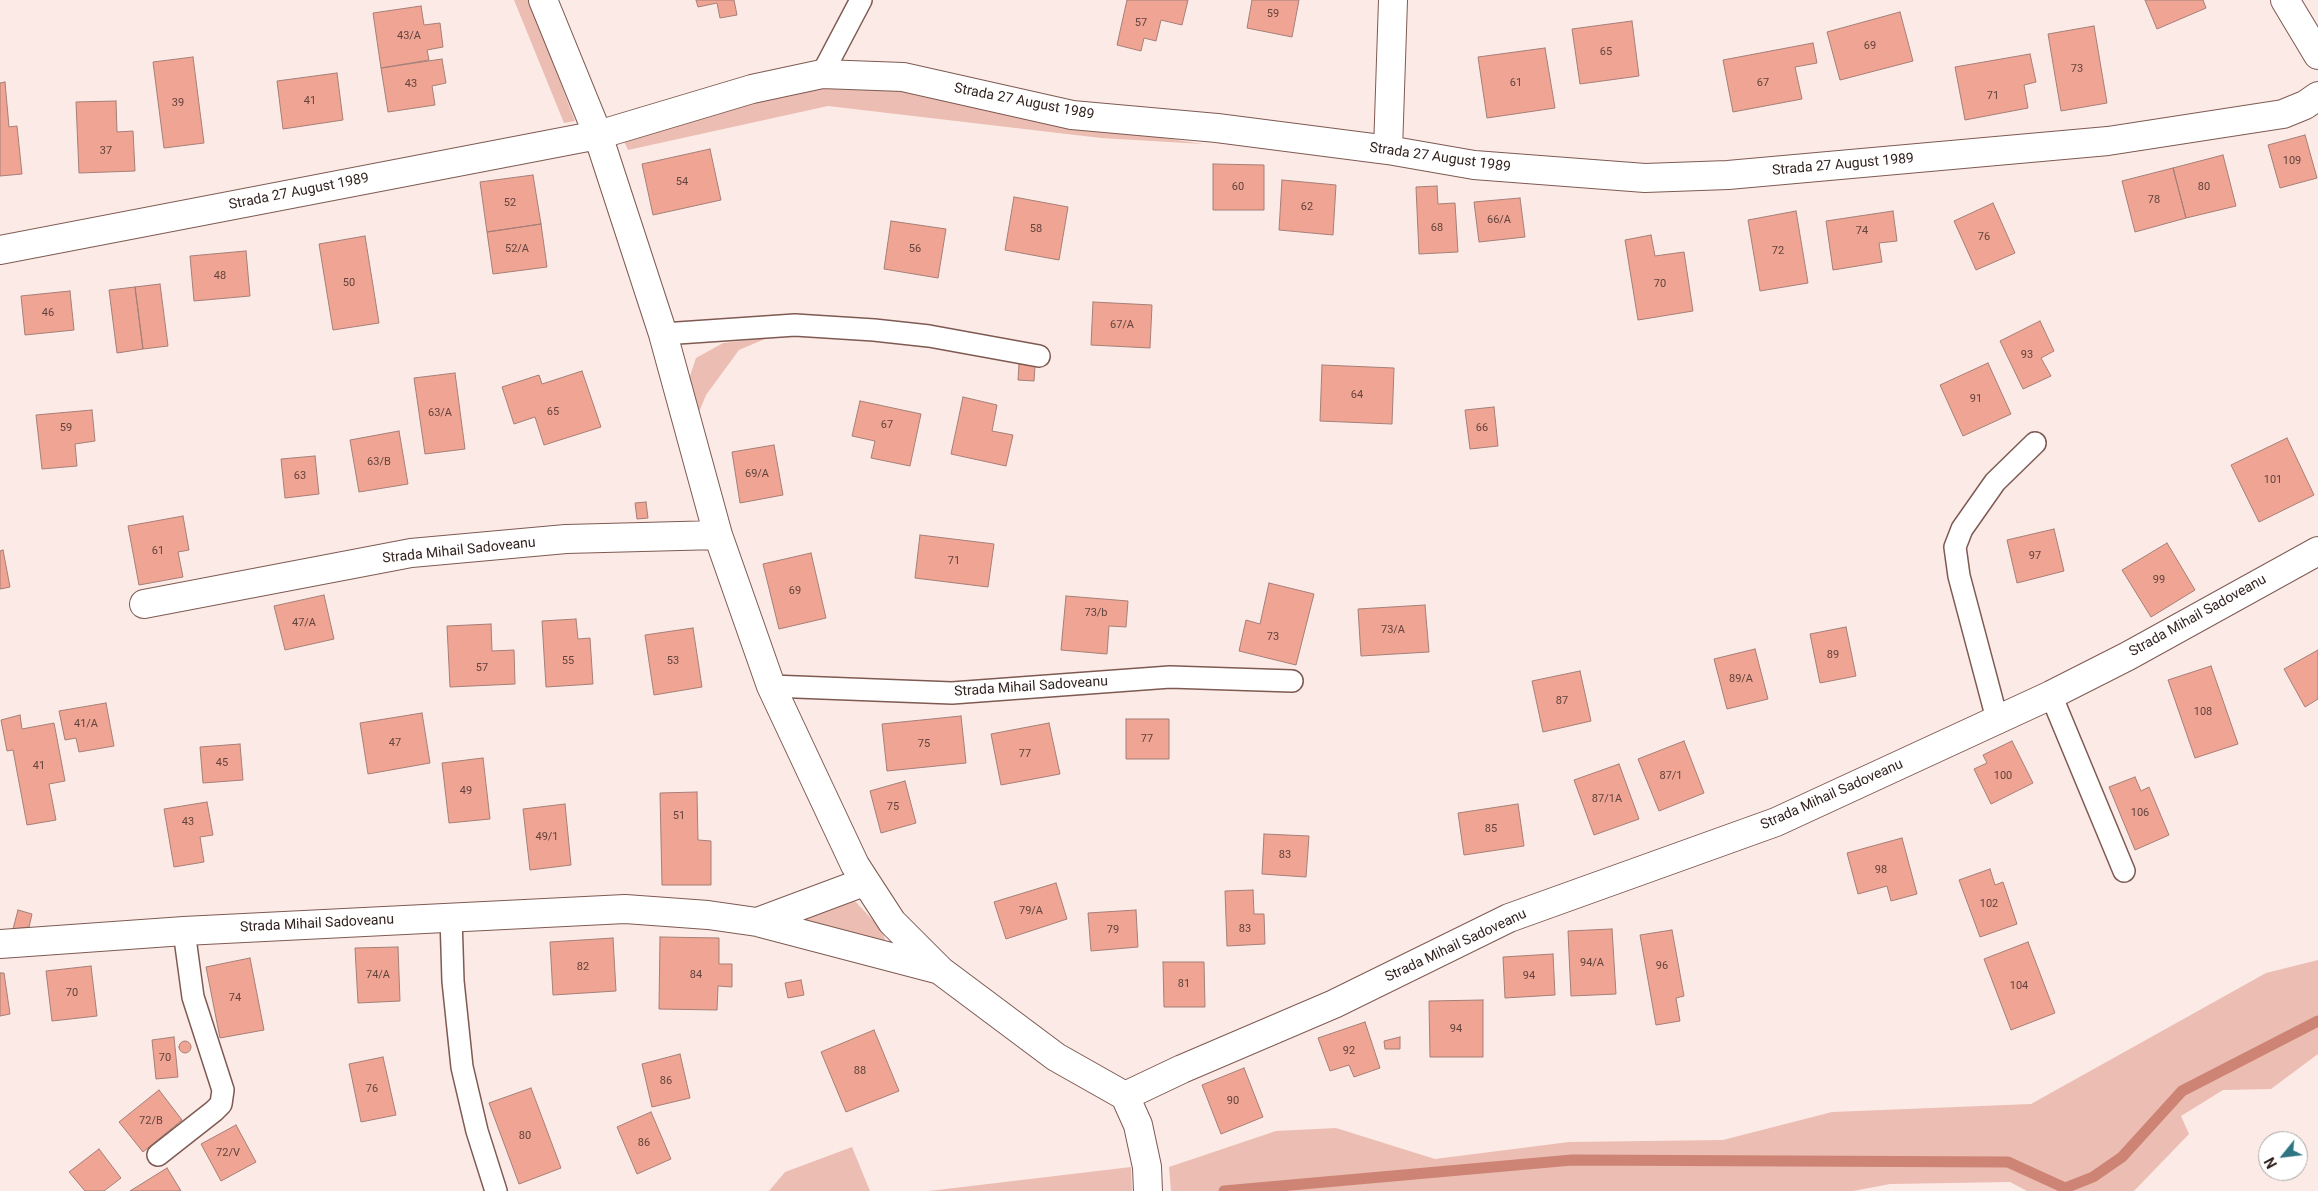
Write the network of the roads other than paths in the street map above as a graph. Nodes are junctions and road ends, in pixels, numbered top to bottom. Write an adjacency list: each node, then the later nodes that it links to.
1 (543, 0): 8 (street)
2 (861, 0): 6 (lane)
3 (1392, 0): 9 (street)
4 (2285, 0): 5 (street)
5 (2318, 55)
6 (822, 74): 8 (street, Strada 27 August 1989); 9 (street, Strada 27 August 1989)
7 (2318, 96): 9 (street, Strada 27 August 1989)
8 (598, 135): 10 (street, Strada 27 August 1989); 11 (street, Strada Mihail Sadoveanu)
9 (1388, 150)
10 (0, 250)
11 (663, 334): 12 (lane); 14 (street, Strada Mihail Sadoveanu)
12 (1039, 356)
13 (2035, 443): 20 (lane)
14 (718, 536): 16 (street, Strada Mihail Sadoveanu); 18 (street, Strada Mihail Sadoveanu)
15 (2318, 550): 19 (street, Strada Mihail Sadoveanu)
16 (144, 604)
17 (1292, 681): 18 (lane, Strada Mihail Sadoveanu)
18 (771, 686): 22 (street, Strada Mihail Sadoveanu)
19 (2051, 695): 20 (street, Strada Mihail Sadoveanu); 21 (lane)
20 (1996, 719): 28 (street, Strada Mihail Sadoveanu)
21 (2124, 871)
22 (864, 882): 24 (street, Strada Mihail Sadoveanu); 27 (street, Strada Mihail Sadoveanu)
23 (451, 917): 24 (street, Strada Mihail Sadoveanu); 25 (street, Strada Mihail Sadoveanu); 31 (lane)
24 (757, 922): 27 (street, Strada Mihail Sadoveanu)
25 (184, 930): 26 (street, Strada Mihail Sadoveanu); 29 (lane)
26 (0, 944)
27 (941, 970): 28 (street, Strada Mihail Sadoveanu)
28 (1125, 1096): 30 (street)
29 (158, 1155)
30 (1148, 1179)
31 (496, 1191)

